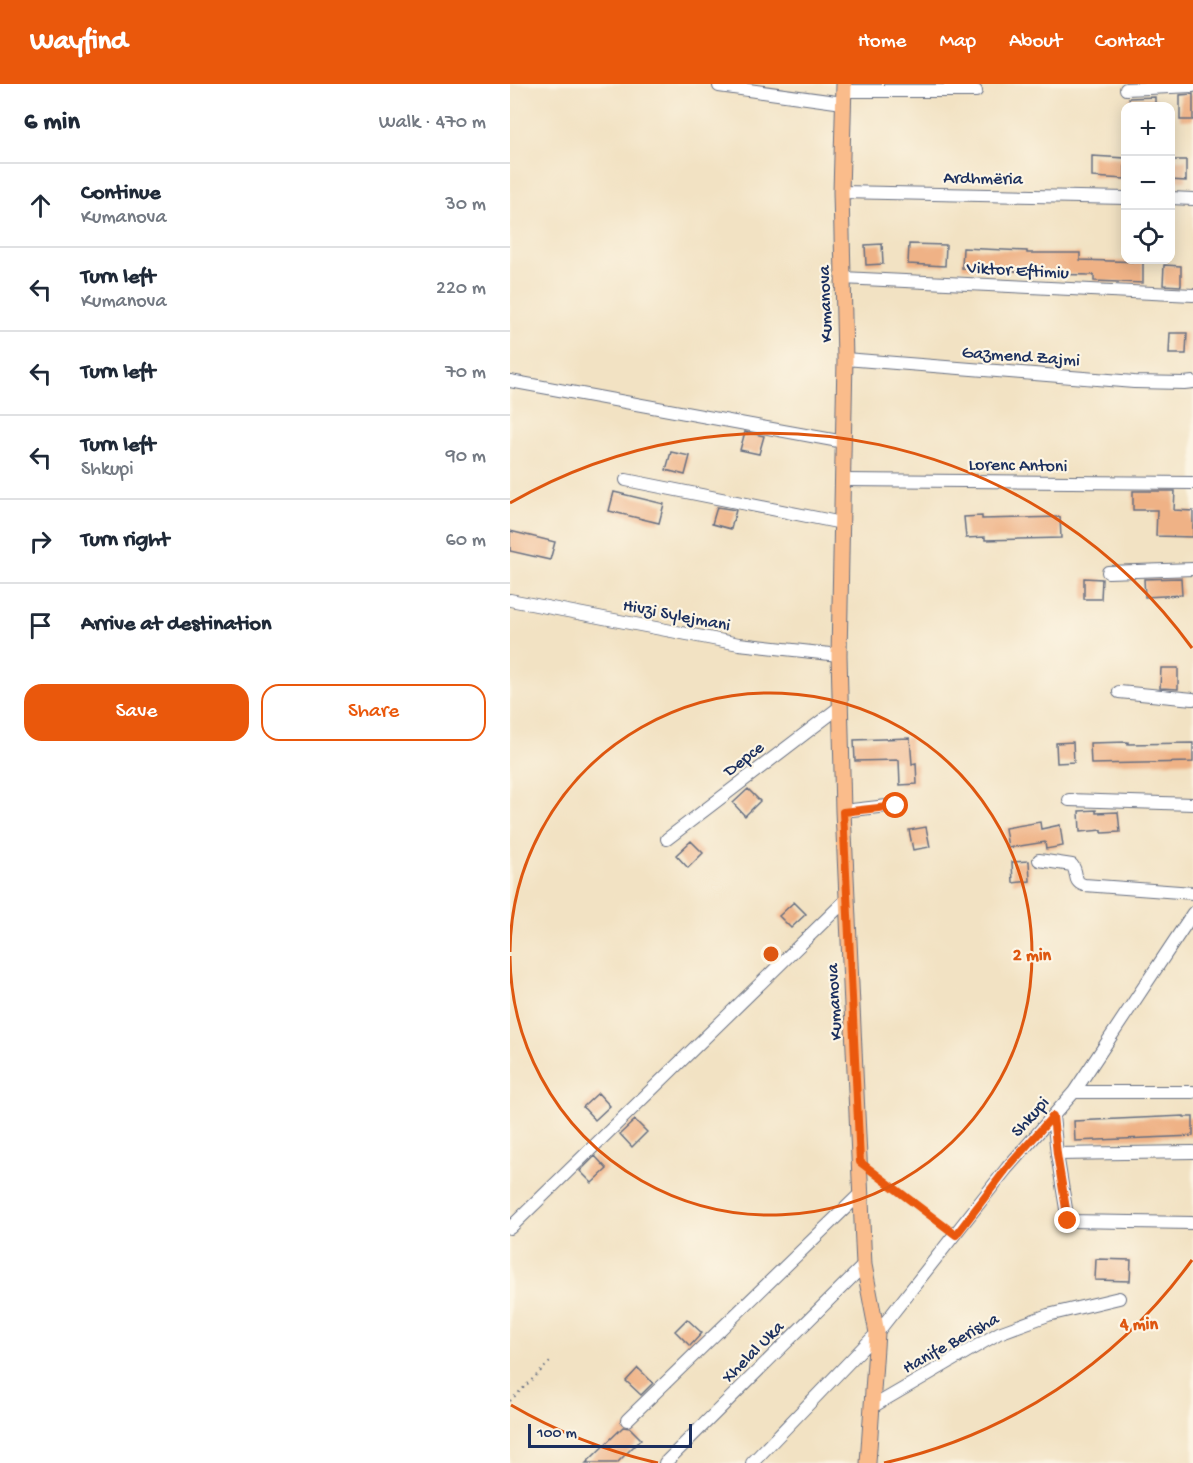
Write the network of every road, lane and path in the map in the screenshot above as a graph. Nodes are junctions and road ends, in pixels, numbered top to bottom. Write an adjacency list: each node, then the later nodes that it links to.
1 (719, 86): 5 (street)
2 (1193, 86): 3 (street)
3 (1126, 89)
4 (976, 91): 5 (street)
5 (844, 93): 6 (main road, Kumanova)
6 (841, 192): 7 (street, Ardhmëria); 10 (main road, Kumanova)
7 (1121, 198)
8 (1175, 198): 9 (street)
9 (1193, 199)
10 (842, 278): 11 (street, Viktor Eftimiu); 12 (main road, Kumanova)
11 (1193, 295)
12 (845, 358): 14 (street, Gazmend Zajmi); 15 (main road, Kumanova)
13 (510, 381): 15 (street)
14 (1193, 382)
15 (844, 442): 17 (main road, Kumanova)
16 (626, 480): 19 (street)
17 (843, 480): 18 (street, Lorenc Antoni); 19 (main road, Kumanova)
18 (1193, 483)
19 (842, 523): 23 (main road, Kumanova)
20 (1193, 569): 21 (street)
21 (1108, 572)
22 (510, 600): 23 (street, Hivzi Sylejmani)
23 (839, 656): 26 (main road, Kumanova)
24 (1119, 692): 25 (street)
25 (1193, 699)
26 (841, 706): 30 (main road, Kumanova); 31 (street, Depce)
27 (1069, 800): 28 (street)
28 (1193, 804)
29 (896, 806): 30 (street)
30 (843, 812): 34 (main road, Kumanova)
31 (667, 839)
32 (1039, 860): 33 (street)
33 (1193, 893)
34 (848, 898): 41 (main road, Kumanova); 44 (street)
35 (1193, 913): 36 (street, Shkupi)
36 (1074, 1092): 37 (street); 38 (street, Shkupi)
37 (1193, 1092)
38 (1053, 1116): 40 (street); 45 (street, Shkupi)
39 (1193, 1152): 40 (street)
40 (1057, 1154): 43 (street)
41 (860, 1162): 42 (main road, Kumanova); 45 (path)
42 (862, 1192): 46 (main road, Kumanova); 52 (street)
43 (1193, 1224)
44 (510, 1228)
45 (956, 1235): 48 (street, Shkupi)
46 (864, 1265): 48 (main road, Kumanova); 53 (street, Xhelal Uka)
47 (1119, 1298): 51 (street, Hanife Berisha)
48 (877, 1333): 51 (main road, Kumanova); 54 (street, Shkupi)
49 (551, 1361): 50 (path)
50 (510, 1401)
51 (872, 1407): 55 (main road, Kumanova)
52 (627, 1420)
53 (665, 1463)
54 (752, 1463)
55 (868, 1463)

